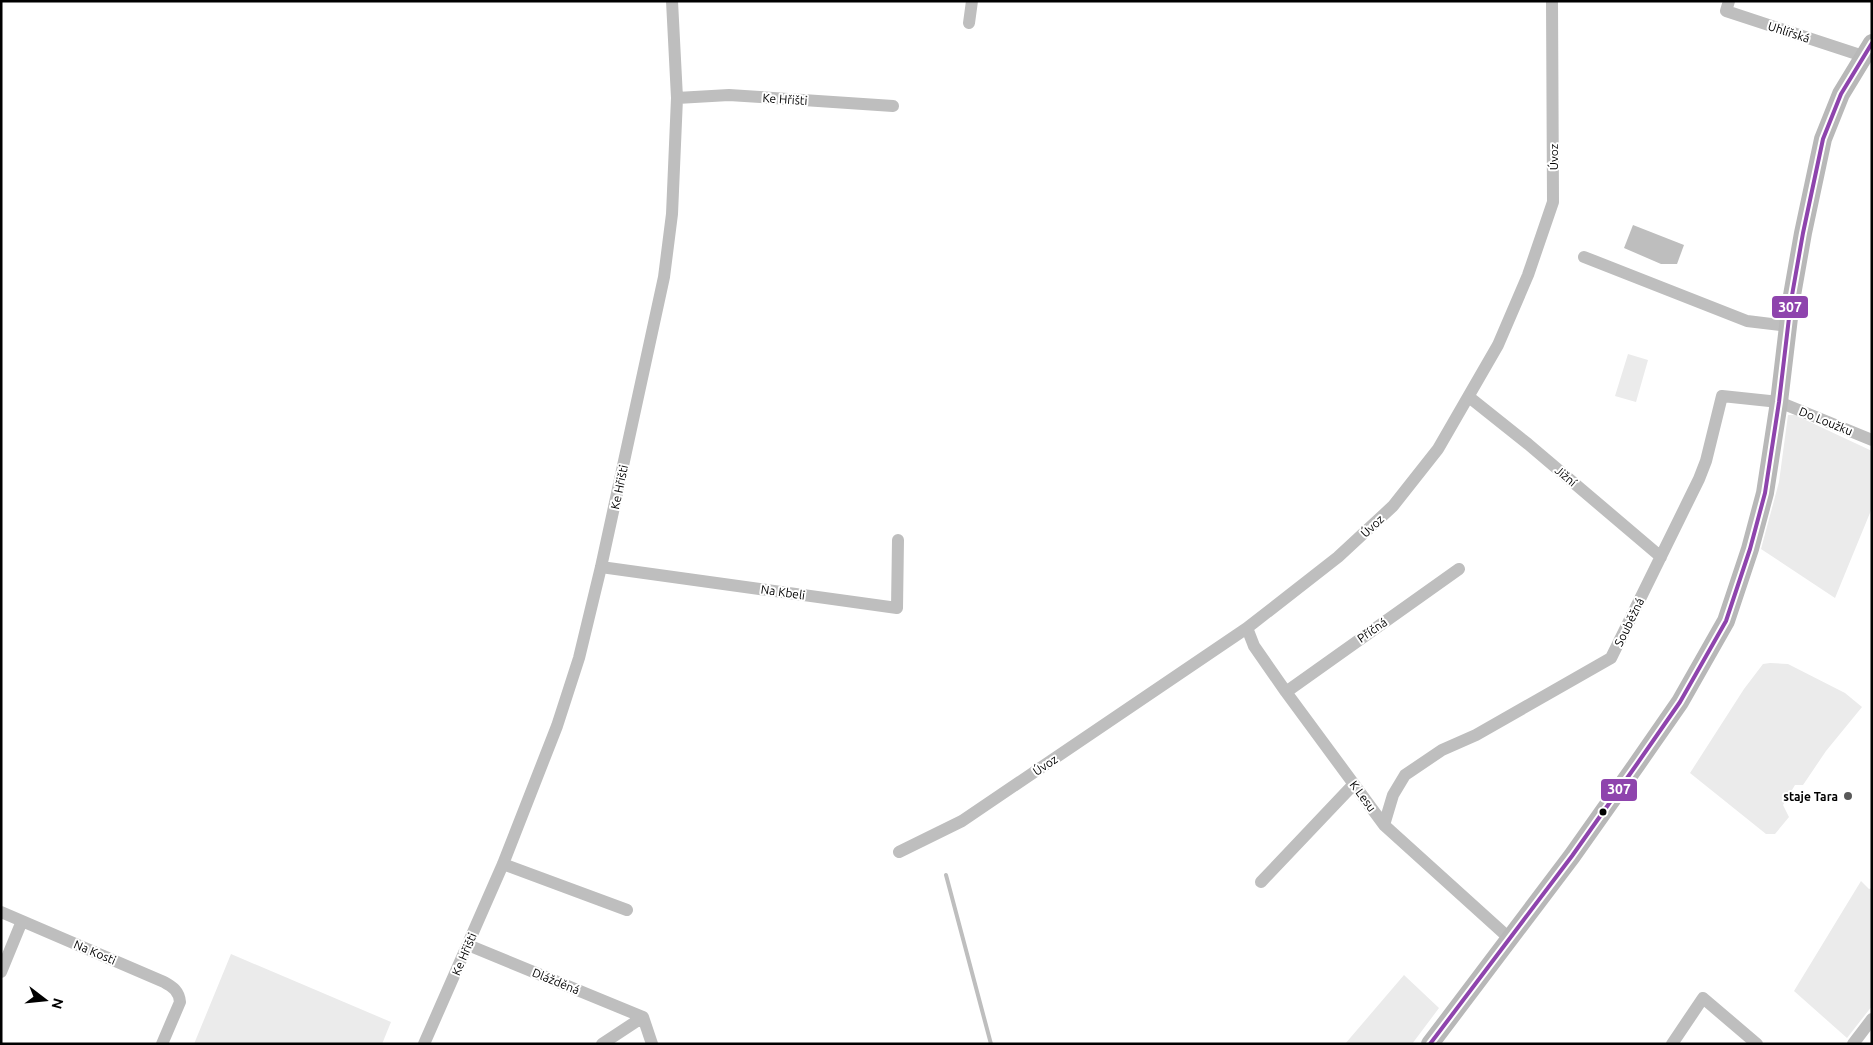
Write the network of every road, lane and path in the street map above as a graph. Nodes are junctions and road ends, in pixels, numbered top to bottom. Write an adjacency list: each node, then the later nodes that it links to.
1 (672, 1): 7 (street, Ke Hřišti)
2 (972, 1): 5 (street)
3 (1552, 1): 11 (street, Úvoz)
4 (1729, 1): 6 (street, Uhlířská)
5 (969, 23)
6 (1867, 50): 10 (main road)
7 (677, 98): 8 (street, Ke Hřišti); 16 (street, Ke Hřišti)
8 (893, 106)
9 (1584, 257): 10 (street)
10 (1788, 326): 12 (main road)
11 (1469, 397): 15 (street, Jižní); 18 (street, Úvoz)
12 (1780, 402): 13 (street, Do Loužku); 15 (street, Souběžná); 28 (main road)
13 (1872, 440)
14 (898, 540): 16 (street, Na Kbeli)
15 (1661, 557): 21 (street, Souběžná)
16 (601, 566): 23 (street, Ke Hřišti)
17 (1459, 569): 19 (street, Příčná)
18 (1247, 628): 19 (street, K Lesu); 22 (street, Úvoz)
19 (1286, 692): 20 (street, K Lesu)
20 (1354, 784): 21 (street, K Lesu); 24 (street)
21 (1384, 826): 28 (street, K Lesu)
22 (899, 852)
23 (503, 864): 25 (street); 29 (street, Ke Hřišti)
24 (1261, 882)
25 (627, 910)
26 (1, 912): 27 (street, Na Kosti)
27 (22, 921): 30 (street); 33 (street, Na Kosti)
28 (1509, 938): 37 (main road)
29 (468, 945): 31 (street, Dlážděná); 34 (street, Ke Hřišti)
30 (1, 972)
31 (643, 1017): 35 (street); 36 (street)
32 (1872, 1019): 40 (street)
33 (162, 1044)
34 (424, 1044)
35 (602, 1044)
36 (652, 1044)
37 (1430, 1044)
38 (1672, 1044): 39 (street)
39 (1757, 1044)
40 (1853, 1044)

